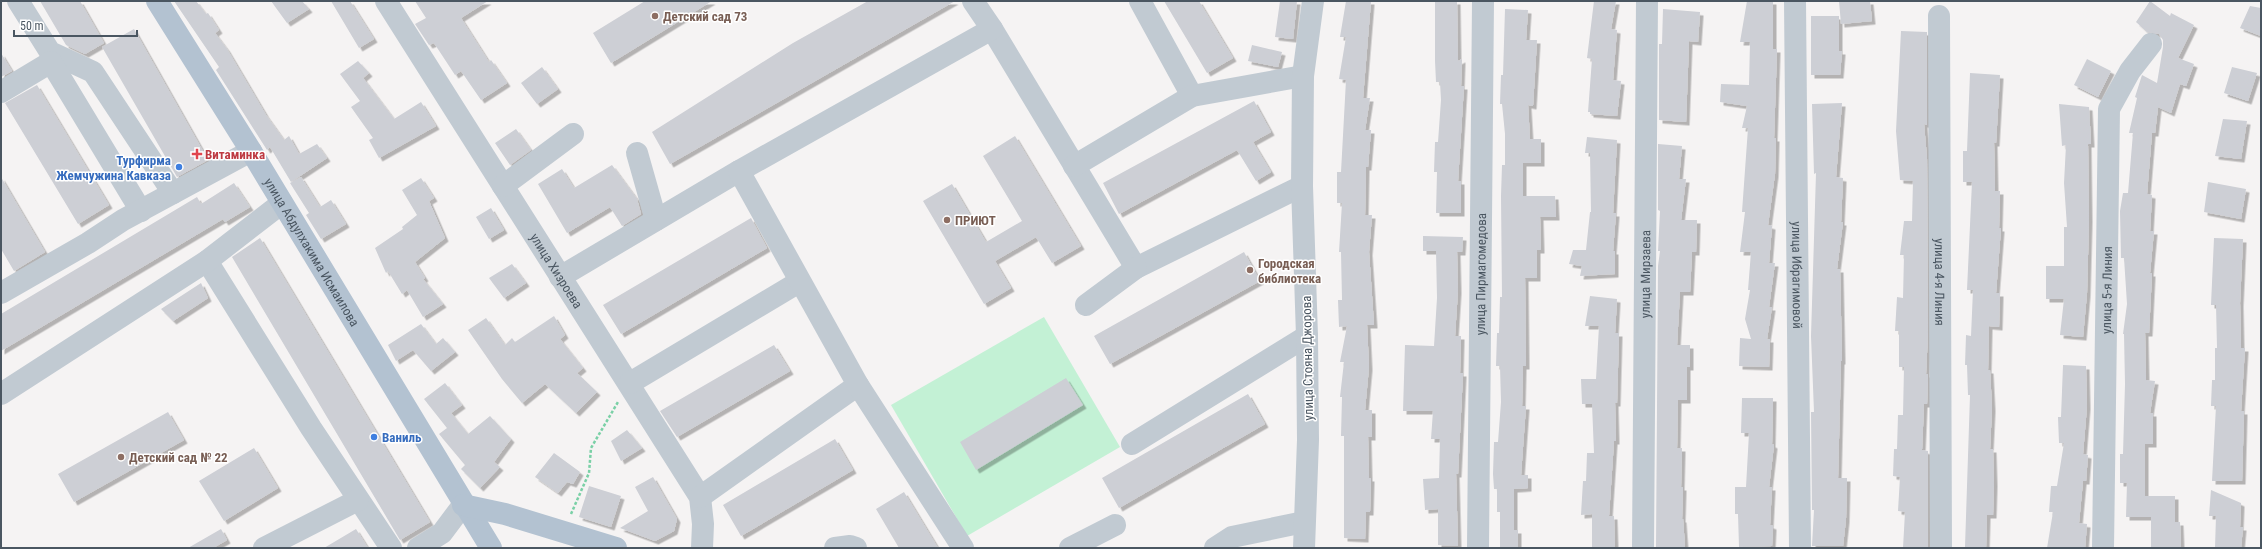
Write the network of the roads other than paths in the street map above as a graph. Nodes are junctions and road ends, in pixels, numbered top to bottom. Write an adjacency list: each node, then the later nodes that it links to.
1 (18, 1): 23 (street)
2 (158, 1): 17 (main road, улица Абдулхакима Исмаилова)
3 (386, 1): 21 (street, улица Хизроева)
4 (1140, 1): 15 (street)
5 (1312, 1): 13 (street, улица Стояна Джорова)
6 (1483, 1): 55 (street, улица Пирмагомедова)
7 (1647, 1): 56 (street, улица Мирзаева)
8 (1794, 1): 57 (street, улица Ибрагимовой)
9 (977, 2): 11 (street)
10 (1939, 16): 58 (street, улица 4-я Линия)
11 (992, 29): 19 (street); 20 (street)
12 (2151, 44): 59 (street, улица 5-я Линия)
13 (1303, 76): 15 (street); 22 (street, улица Стояна Джорова)
14 (1, 92): 25 (street)
15 (1192, 96): 19 (street)
16 (574, 134): 21 (street)
17 (251, 151): 23 (street); 24 (main road, улица Абдулхакима Исмаилова)
18 (637, 153): 26 (street)
19 (1074, 166): 28 (street)
20 (739, 171): 26 (street); 30 (street)
21 (503, 186): 29 (street, улица Хизроева)
22 (1302, 186): 28 (street); 33 (street, улица Стояна Джорова)
23 (173, 193): 25 (street)
24 (282, 203): 27 (street); 40 (main road, улица Абдулхакима Исмаилова)
25 (141, 210): 31 (street)
26 (656, 220): 29 (street)
27 (207, 261): 36 (street); 39 (street)
28 (1136, 268): 32 (street)
29 (560, 276): 34 (street, улица Хизроева)
30 (800, 282): 34 (street); 35 (street)
31 (1, 293)
32 (1086, 305)
33 (1307, 336): 37 (street); 41 (street, улица Стояна Джорова)
34 (630, 383): 38 (street, улица Хизроева)
35 (858, 385): 38 (street); 51 (street)
36 (1, 394)
37 (1132, 444)
38 (700, 497): 48 (street, улица Хизроева)
39 (358, 500): 43 (street); 44 (street)
40 (463, 505): 45 (street); 46 (main road, улица Абдулхакима Исмаилова); 47 (main road)
41 (1304, 522): 53 (street); 54 (street, улица Стояна Джорова)
42 (1115, 525): 52 (street)
43 (264, 548)
44 (391, 548)
45 (418, 548)
46 (490, 548)
47 (616, 548)
48 (702, 548)
49 (835, 548): 50 (street)
50 (856, 548)
51 (963, 548)
52 (1070, 548)
53 (1215, 548)
54 (1304, 548)
55 (1478, 548)
56 (1643, 548)
57 (1800, 548)
58 (1940, 548)
59 (2103, 548)

